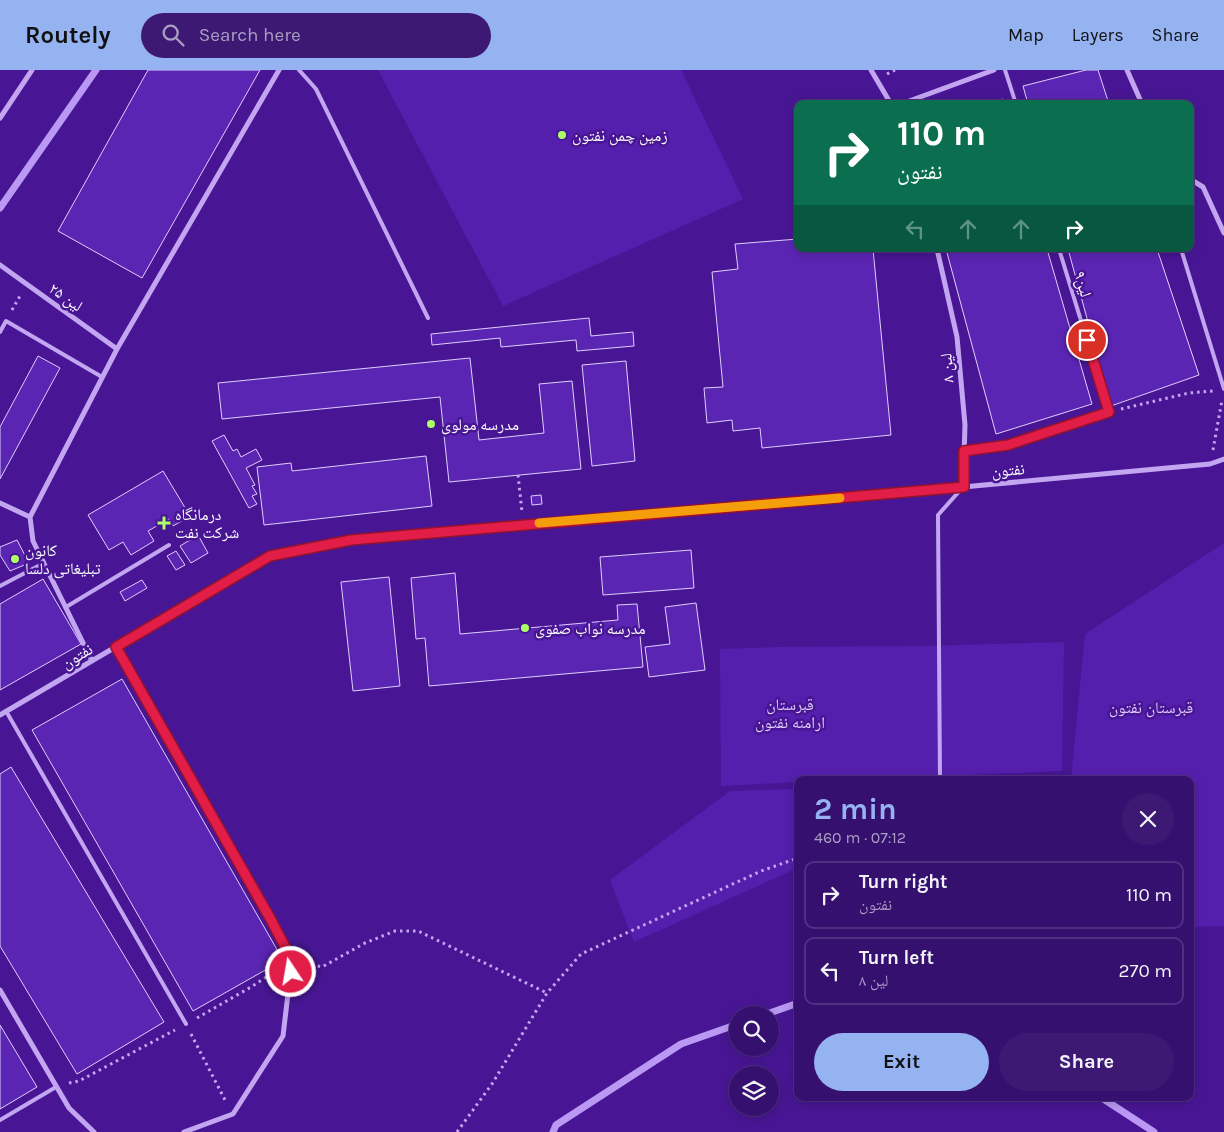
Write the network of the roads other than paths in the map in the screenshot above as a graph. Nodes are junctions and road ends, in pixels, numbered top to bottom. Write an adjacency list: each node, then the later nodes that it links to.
1 (32, 70): 12 (street)
2 (279, 70): 21 (street)
3 (299, 70): 19 (lane)
4 (871, 70): 8 (street)
5 (994, 70): 9 (street)
6 (1005, 70): 10 (lane)
7 (1127, 70): 11 (street)
8 (889, 100)
9 (912, 100)
10 (1015, 100)
11 (1140, 100)
12 (0, 118)
13 (1194, 181): 14 (street)
14 (1224, 233)
15 (938, 252): 24 (street, لین ۸)
16 (1060, 252): 24 (lane, لین۹)
17 (1182, 252): 23 (lane)
18 (0, 265): 21 (street, لین ۲۵)
19 (428, 318)
20 (0, 332): 22 (lane)
21 (117, 349): 22 (street)
22 (102, 377): 28 (street)
23 (1224, 390)
24 (964, 451): 26 (street, لین ۸)
25 (1224, 459): 26 (street, نفتون)
26 (964, 487): 33 (street, نفتون); 37 (lane)
27 (0, 503): 28 (street)
28 (30, 517): 30 (street)
29 (169, 545): 32 (lane)
30 (44, 563): 31 (lane); 32 (street)
31 (0, 586)
32 (66, 606): 34 (street)
33 (116, 647): 34 (street, نفتون); 43 (street)
34 (92, 662): 35 (street, نفتون)
35 (6, 712): 36 (street, نفتون); 39 (lane)
36 (0, 715)
37 (940, 776)
38 (0, 990): 40 (street)
39 (186, 1024)
40 (56, 1087): 41 (lane); 42 (street)
41 (0, 1120)
42 (94, 1132)
43 (184, 1132)

